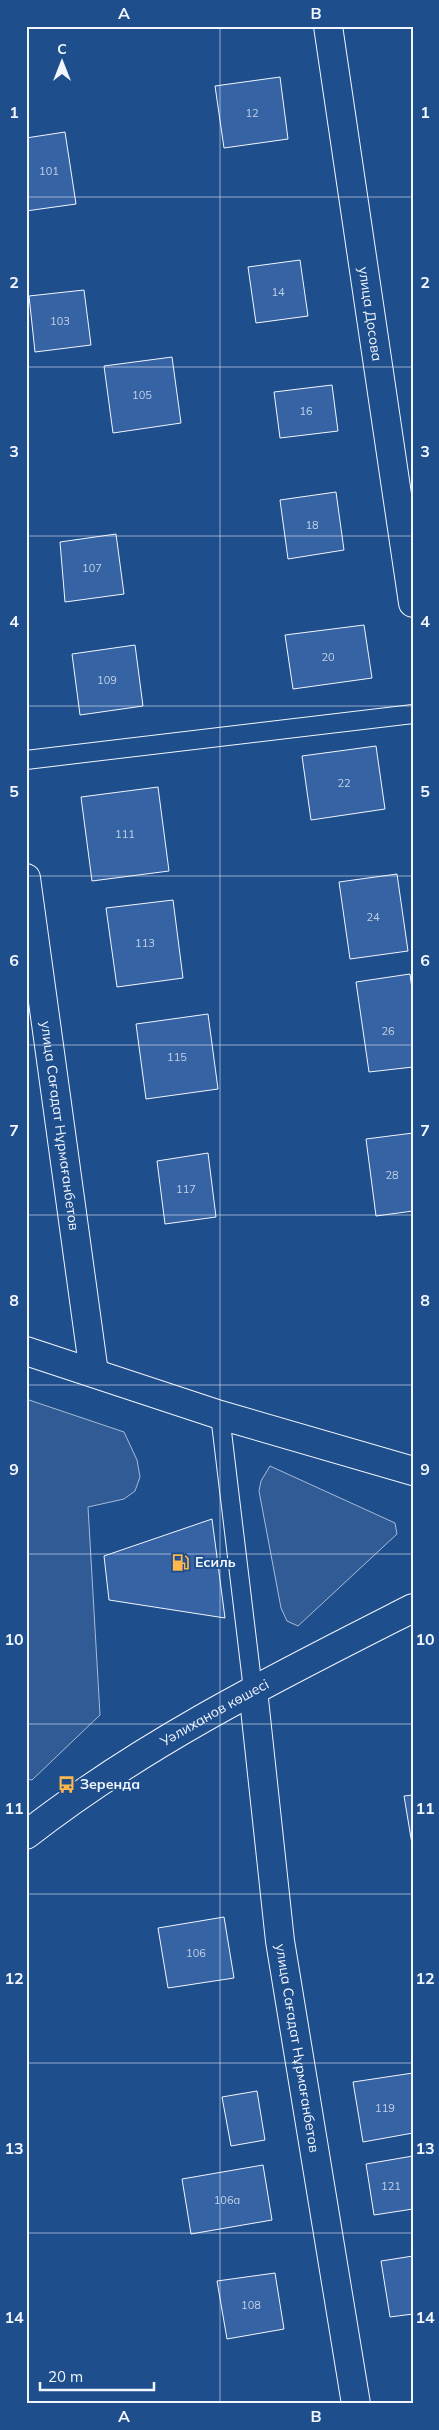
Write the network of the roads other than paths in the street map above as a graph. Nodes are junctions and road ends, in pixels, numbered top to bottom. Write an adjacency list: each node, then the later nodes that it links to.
1 (328, 26): 2 (street, улица Досова)
2 (413, 602)
3 (413, 714): 4 (lane)
4 (26, 760)
5 (26, 878): 7 (street, улица Сағадат Нұрмағанбетов)
6 (26, 1351): 7 (street)
7 (94, 1373): 8 (street)
8 (220, 1415): 9 (street); 11 (lane)
9 (413, 1471)
10 (413, 1608): 11 (street, Уәлиханов көшесі)
11 (252, 1690): 12 (street, Уәлиханов көшесі); 13 (street, улица Сағадат Нұрмағанбетов)
12 (26, 1834)
13 (356, 2404)

